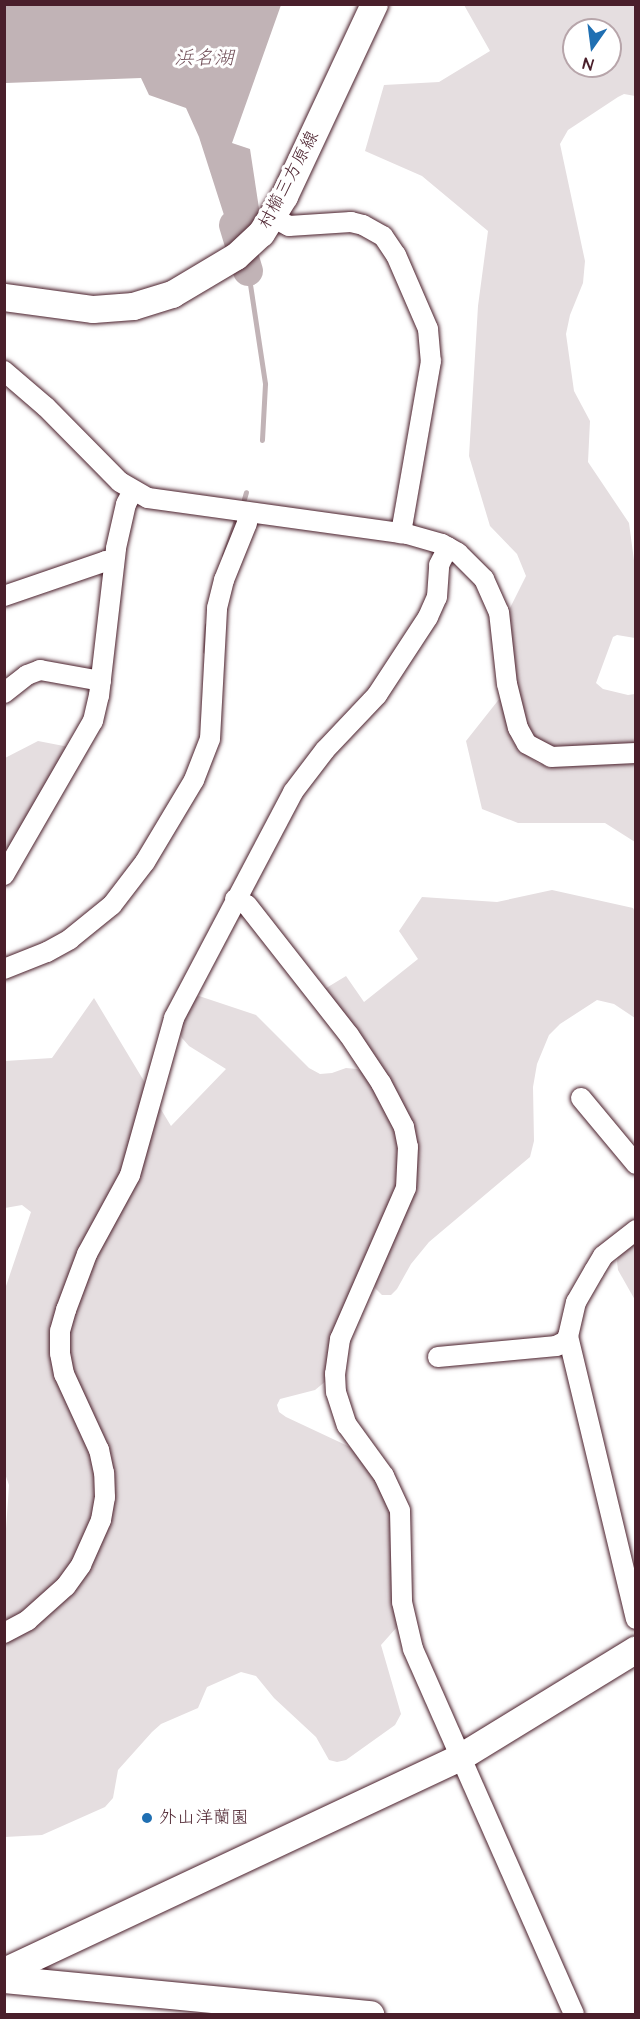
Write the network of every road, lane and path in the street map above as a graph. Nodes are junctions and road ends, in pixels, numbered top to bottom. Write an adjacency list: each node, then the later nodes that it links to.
1 (374, 4): 2 (street, 村櫛三方原線)
2 (272, 217): 3 (street, 村櫛三方原線); 7 (street)
3 (4, 297)
4 (4, 371): 5 (street)
5 (133, 491): 6 (street); 9 (street)
6 (248, 513): 7 (street); 16 (street)
7 (401, 533): 8 (street)
8 (448, 547): 13 (street); 15 (street)
9 (114, 562): 10 (street); 11 (street)
10 (4, 596)
11 (101, 681): 12 (street); 14 (street)
12 (4, 693)
13 (636, 753)
14 (4, 875)
15 (235, 899): 23 (street); 25 (street)
16 (4, 969)
17 (581, 1098): 18 (street)
18 (636, 1164)
19 (636, 1230): 20 (street)
20 (568, 1340): 21 (street); 22 (street)
21 (438, 1358)
22 (636, 1618)
23 (4, 1633)
24 (636, 1649): 25 (street)
25 (460, 1757): 26 (street); 29 (street)
26 (4, 1971)
27 (4, 1979): 28 (street)
28 (370, 2014)
29 (574, 2014)

